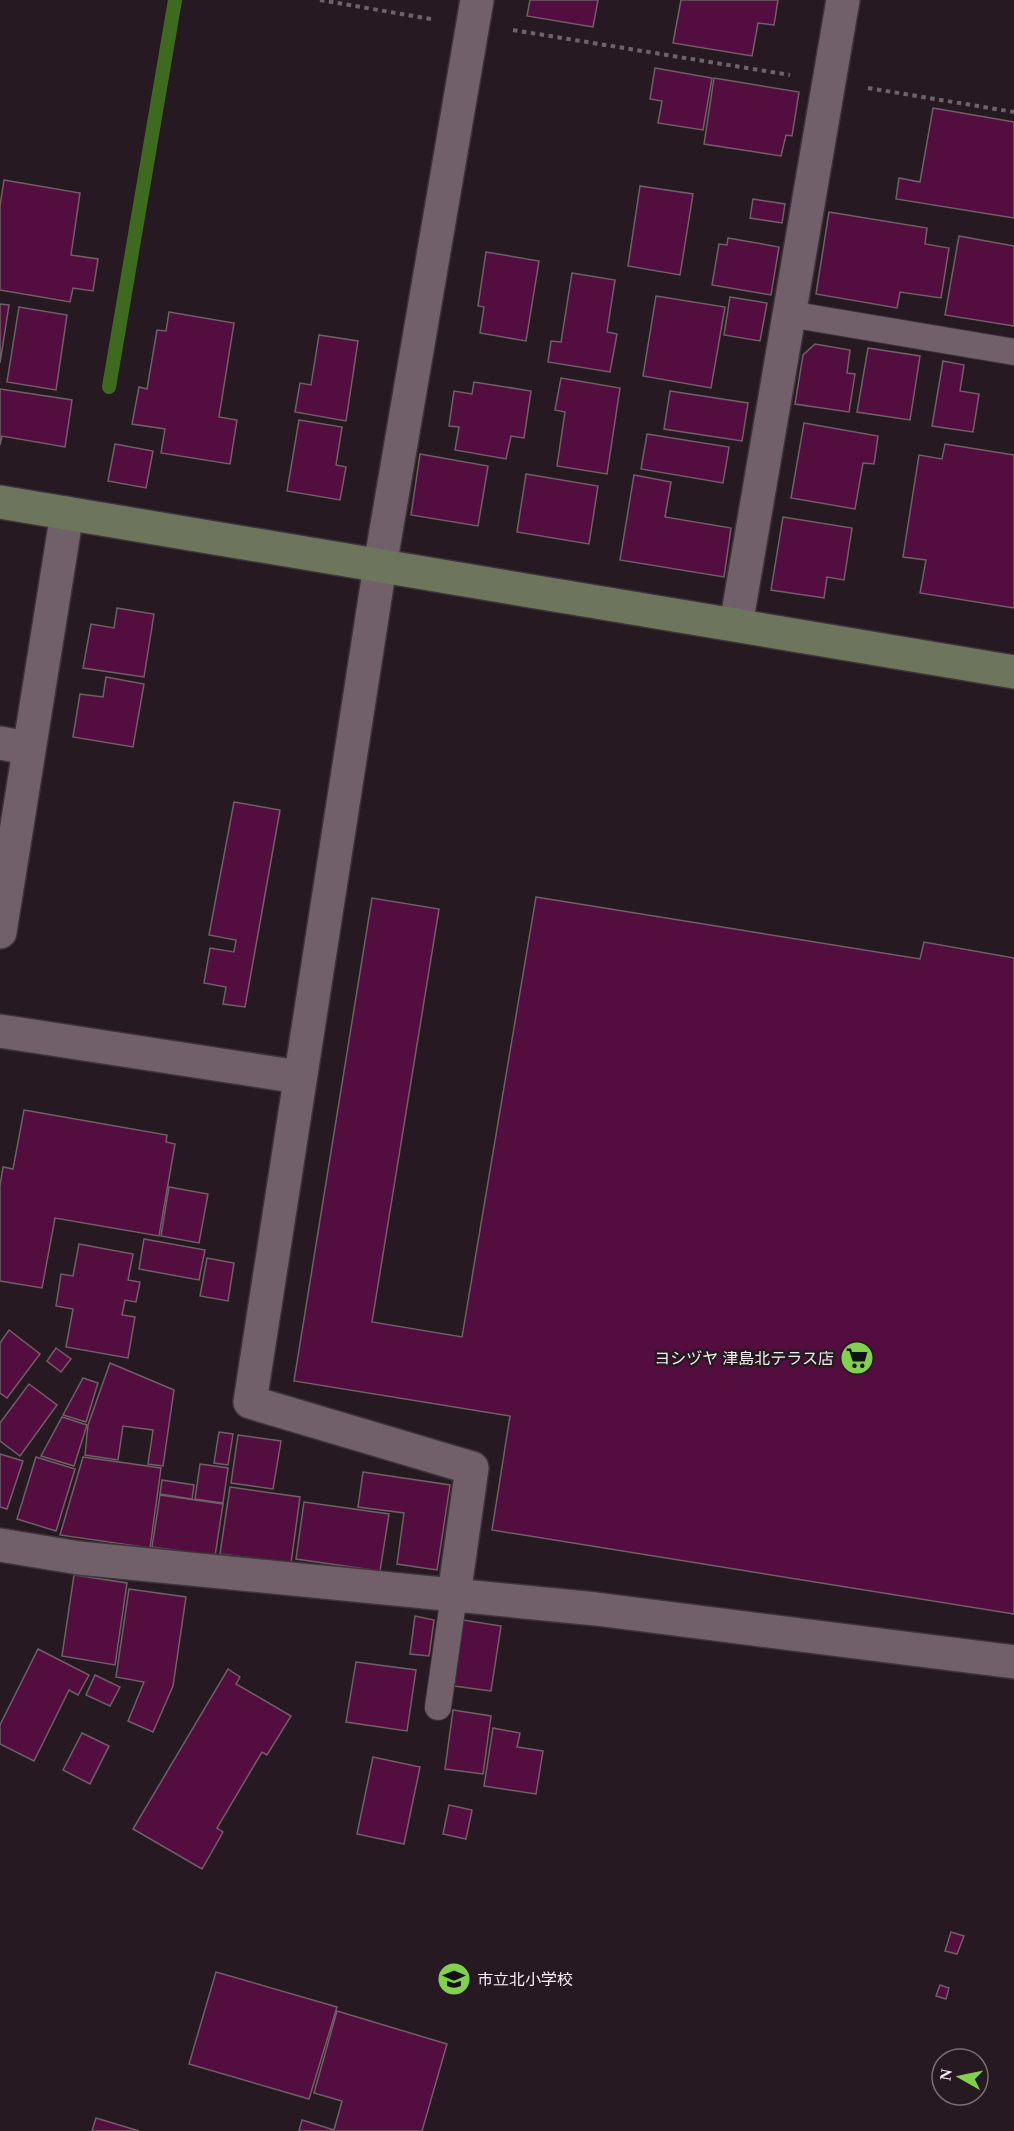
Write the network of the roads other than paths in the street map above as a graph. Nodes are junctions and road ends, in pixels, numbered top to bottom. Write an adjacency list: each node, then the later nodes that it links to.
1 (843, 0): 3 (street)
2 (475, 12): 7 (street)
3 (789, 314): 4 (lane); 8 (street)
4 (1014, 352)
5 (0, 502): 6 (street)
6 (67, 513): 7 (street); 10 (street)
7 (380, 566): 8 (street); 13 (street)
8 (736, 625): 9 (street)
9 (1014, 672)
10 (15, 745): 11 (street)
11 (0, 932)
12 (0, 1031): 13 (street)
13 (299, 1077): 15 (street)
14 (0, 1545): 15 (street)
15 (454, 1595): 16 (street); 17 (lane)
16 (1014, 1662)
17 (438, 1707)

